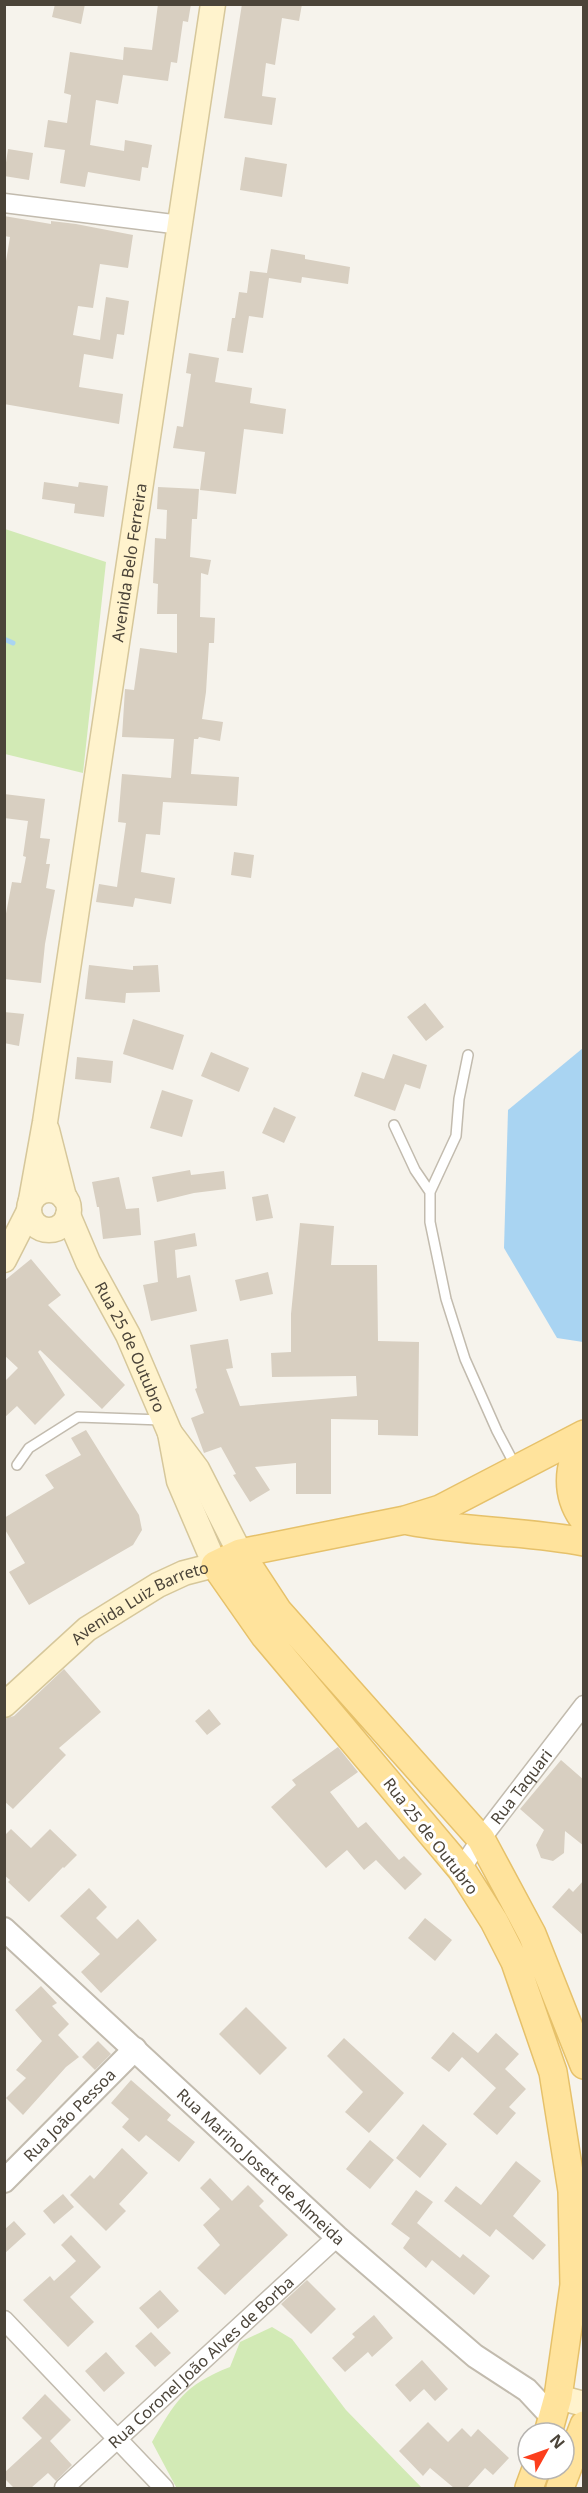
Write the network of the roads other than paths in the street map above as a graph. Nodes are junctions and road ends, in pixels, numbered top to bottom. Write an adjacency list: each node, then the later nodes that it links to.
1 (213, 4): 3 (main road, Avenida Belo Ferreira)
2 (4, 203): 3 (street)
3 (182, 225): 5 (main road, Avenida Belo Ferreira)
4 (468, 1055): 7 (lane)
5 (45, 1122): 8 (main road, Avenida Belo Ferreira); 9 (main road, Avenida Belo Ferreira)
6 (394, 1125): 7 (lane)
7 (430, 1192): 15 (lane)
8 (30, 1205): 9 (main road, Rua 25 de Outubro); 9 (main road); 10 (main road, Avenida Belo Ferreira)
9 (58, 1218): 10 (main road, Avenida Belo Ferreira); 11 (main road, Rua 25 de Outubro)
10 (4, 1261)
11 (167, 1427): 14 (lane); 19 (main road); 20 (main road)
12 (584, 1434): 15 (main road, Avenida Luiz Barreto)
13 (584, 1442): 17 (main road)
14 (17, 1465)
15 (518, 1469): 16 (main road, Avenida Luiz Barreto)
16 (405, 1520): 18 (main road); 19 (main road, Avenida Luiz Barreto)
17 (584, 1520)
18 (584, 1542)
19 (240, 1553): 20 (main road, Avenida Luiz Barreto); 23 (main road, Rua 25 de Outubro)
20 (215, 1566): 21 (main road, Avenida Luiz Barreto); 24 (main road, Rua 25 de Outubro)
21 (4, 1705)
22 (584, 1705): 23 (street, Rua Taquari)
23 (481, 1839): 24 (street, Rua Taquari); 27 (main road, Rua 25 de Outubro)
24 (461, 1869): 28 (main road, Rua 25 de Outubro)
25 (4, 1929): 26 (street, Rua Marino Josett de Almeida)
26 (135, 2049): 29 (street, Rua João Pessoa); 30 (street, Rua Marino Josett de Almeida)
27 (584, 2065): 28 (main road)
28 (553, 2072): 32 (main road, Rua 25 de Outubro)
29 (4, 2181)
30 (337, 2237): 32 (street, Rua Marino Josett de Almeida); 33 (street, Rua Coronel João Alves de Borba)
31 (4, 2320): 33 (street)
32 (570, 2420): 36 (main road, Rua 25 de Outubro)
33 (117, 2439): 34 (street, Rua Coronel João Alves de Borba); 35 (street)
34 (64, 2488)
35 (164, 2488)
36 (560, 2488)

